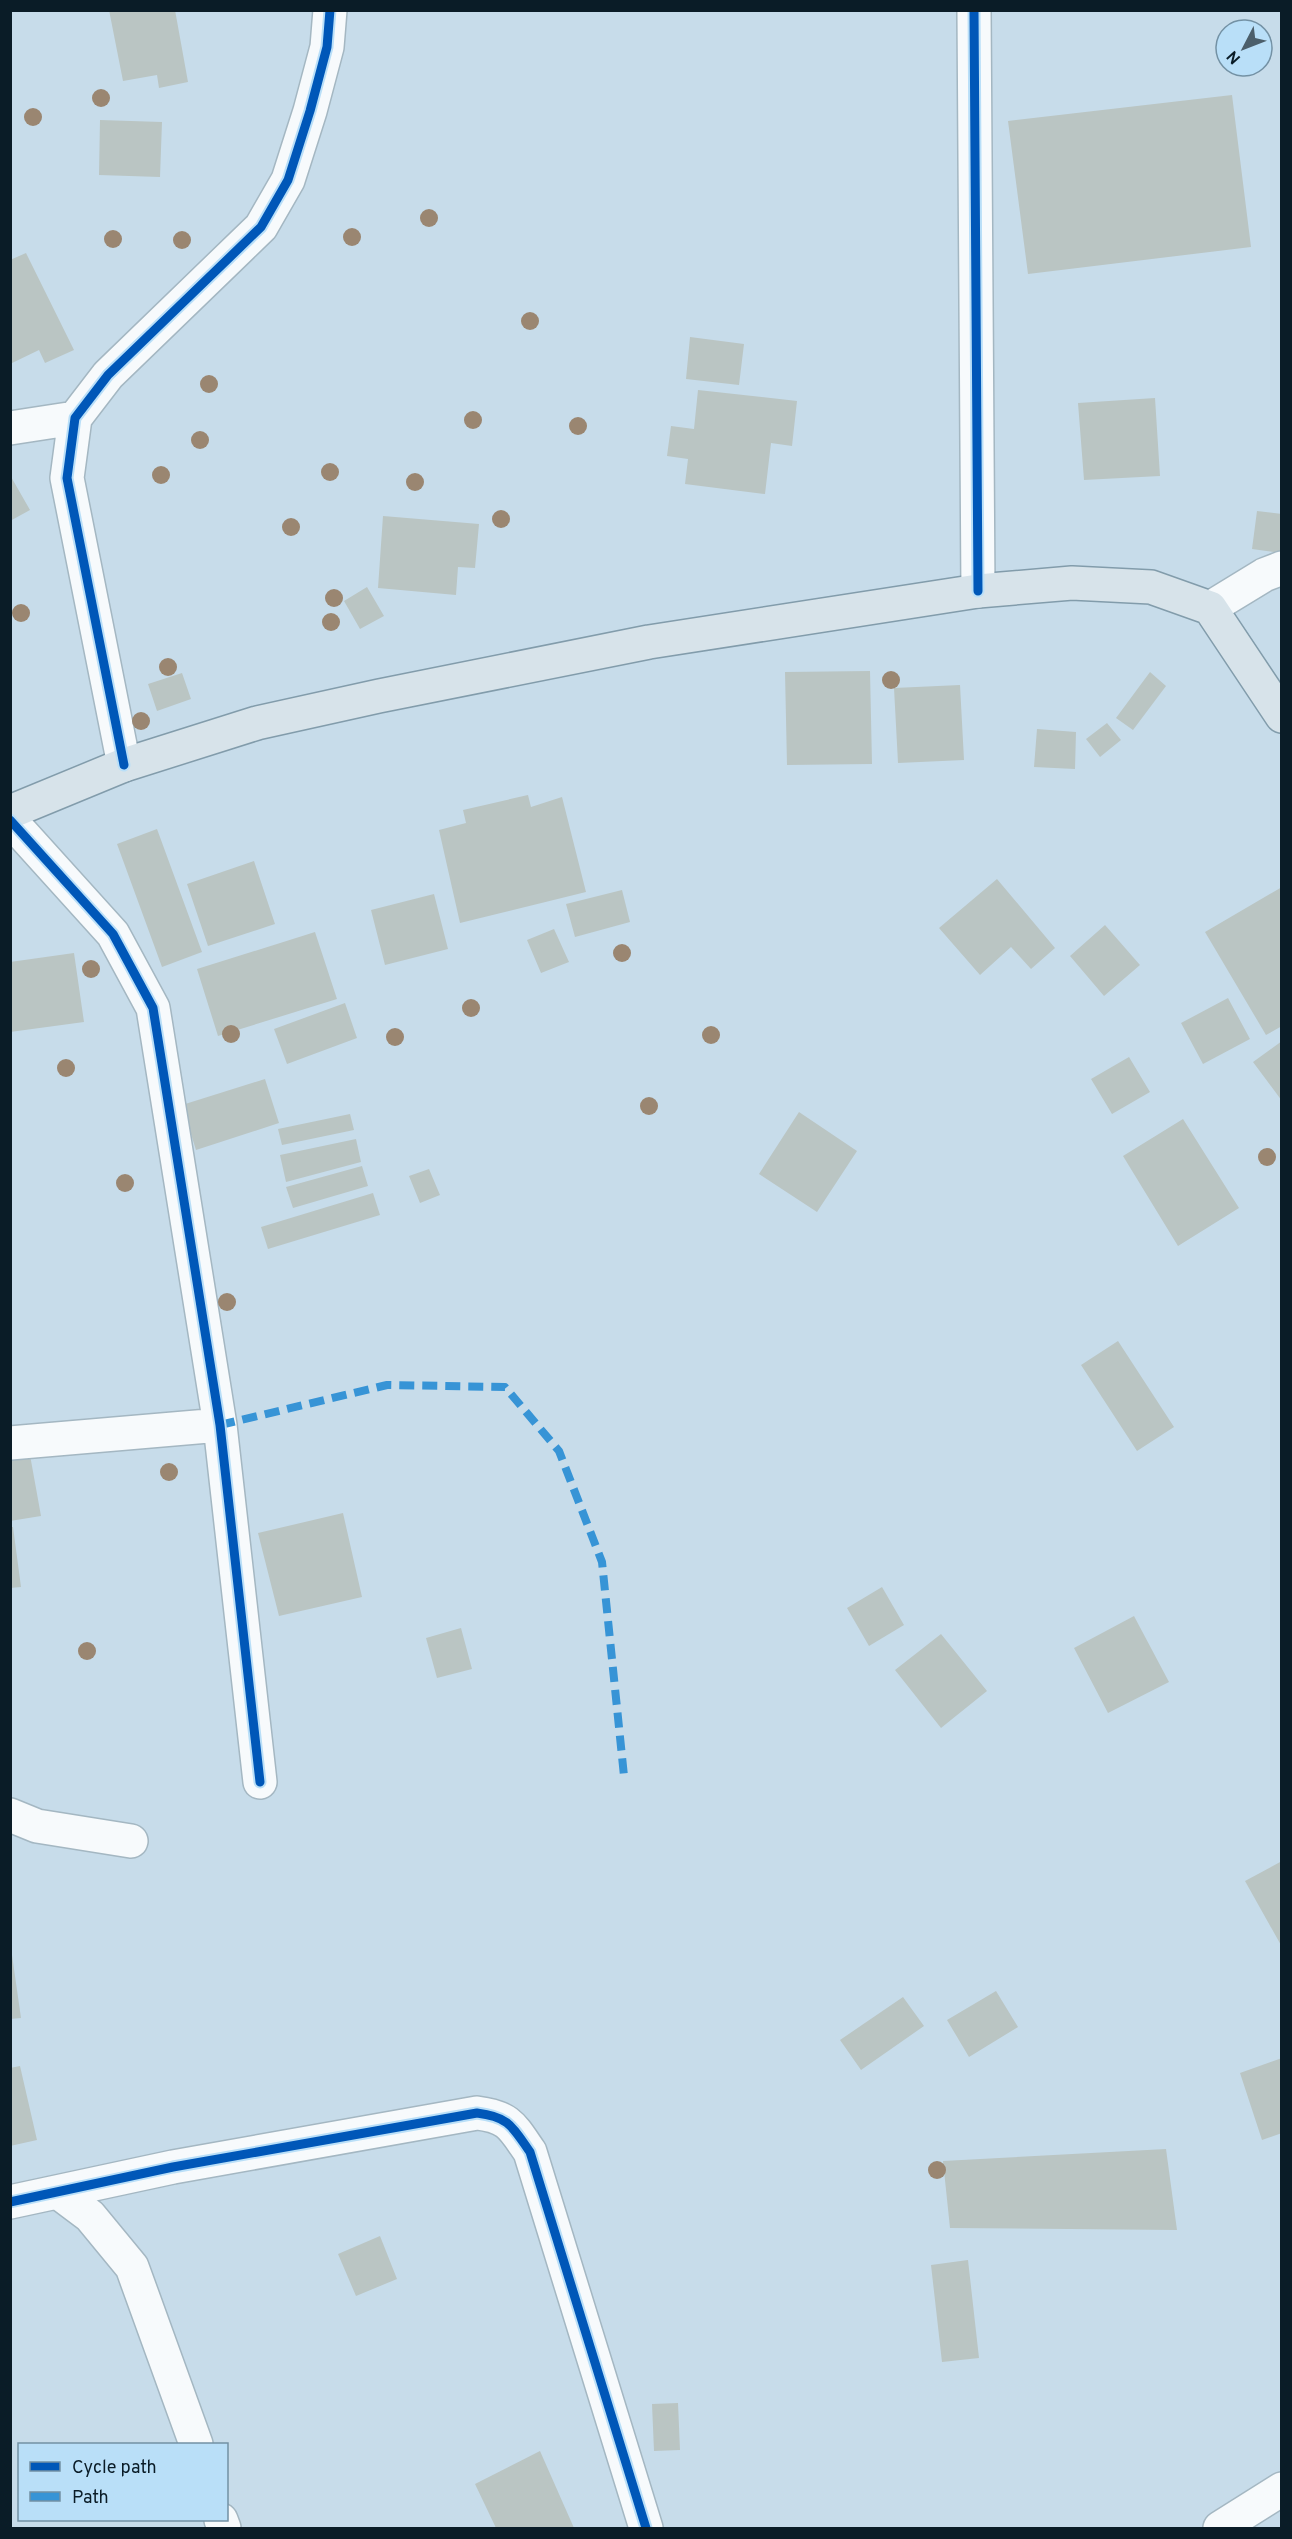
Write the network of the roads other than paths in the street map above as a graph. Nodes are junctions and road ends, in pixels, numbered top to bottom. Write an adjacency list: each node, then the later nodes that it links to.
1 (330, 10): 3 (street)
2 (974, 10): 6 (street)
3 (75, 418): 4 (street); 9 (street)
4 (10, 428)
5 (1281, 568): 7 (street)
6 (978, 591): 7 (main road); 9 (main road)
7 (1210, 608): 8 (main road)
8 (1281, 716)
9 (124, 765): 10 (main road)
10 (10, 812)
11 (10, 820): 12 (street)
12 (220, 1425): 13 (street); 14 (street)
13 (10, 1443)
14 (260, 1782)
15 (10, 1815): 16 (street)
16 (131, 1840)
17 (58, 2192): 18 (street); 19 (street); 21 (street)
18 (10, 2202)
19 (195, 2443)
20 (1281, 2489): 22 (street)
21 (646, 2529)
22 (1220, 2529)

